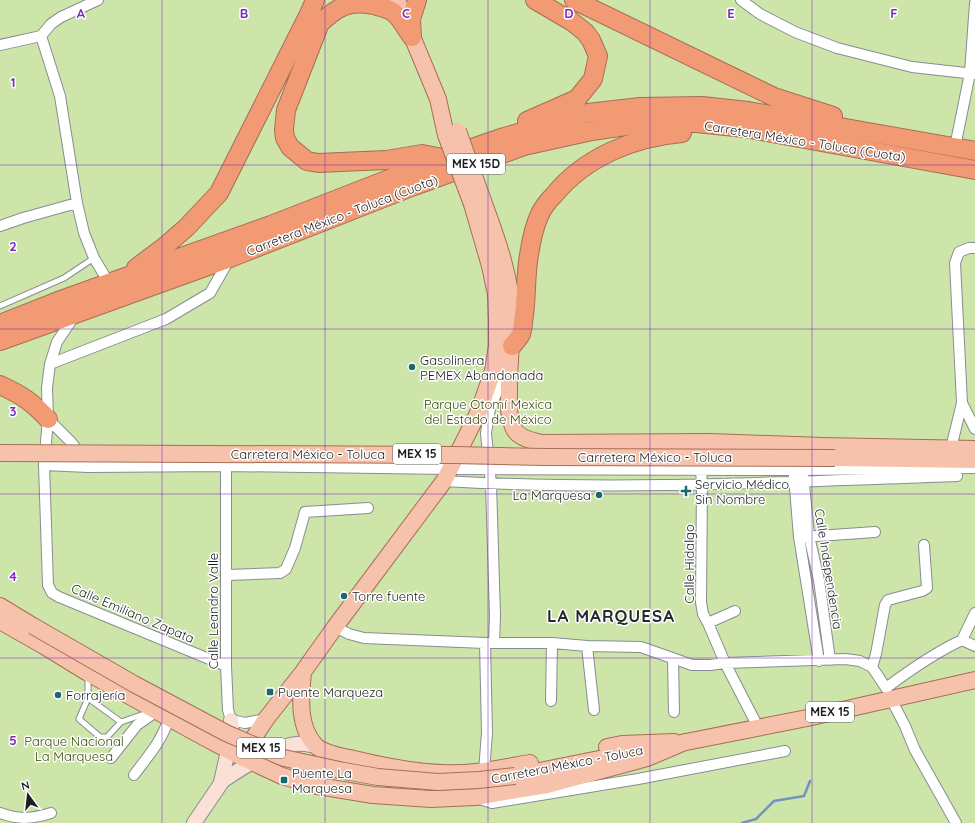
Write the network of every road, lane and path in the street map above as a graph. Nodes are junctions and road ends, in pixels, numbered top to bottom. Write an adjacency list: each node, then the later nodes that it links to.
1 (98, 0): 9 (street)
2 (315, 0): 25 (highway)
3 (397, 0): 10 (main road)
4 (417, 0): 10 (highway)
5 (535, 0): 15 (highway)
6 (574, 0): 14 (highway)
7 (741, 0): 12 (street)
8 (975, 3): 12 (street)
9 (41, 36): 11 (street); 20 (street)
10 (412, 37): 18 (highway); 30 (main road, bridge)
11 (0, 45)
12 (973, 74): 16 (street)
13 (745, 128): 19 (highway, Carretera México - Toluca (Cuota) / MEX 15D); 24 (highway, Carretera México - Toluca (Cuota) / MEX 15D); 30 (highway)
14 (888, 136): 15 (highway, Carretera México - Toluca (Cuota) / MEX 15D); 16 (highway, Carretera México - Toluca (Cuota) / MEX 15D)
15 (504, 137): 18 (highway, Carretera México - Toluca (Cuota) / MEX 15D)
16 (955, 147): 17 (highway, Carretera México - Toluca (Cuota) / MEX 15D)
17 (975, 151)
18 (443, 158): 25 (highway, Carretera México - Toluca (Cuota) / MEX 15D)
19 (975, 170)
20 (77, 203): 21 (street); 23 (street)
21 (0, 226)
22 (975, 248): 33 (street)
23 (94, 258): 25 (street); 26 (lane)
24 (230, 258): 27 (highway, Carretera México - Toluca (Cuota) / MEX 15D); 31 (street)
25 (109, 283): 28 (highway, Carretera México - Toluca (Cuota) / MEX 15D)
26 (0, 306)
27 (76, 313): 29 (highway, Carretera México - Toluca (Cuota) / MEX 15D); 31 (street)
28 (0, 324)
29 (0, 342)
30 (506, 350): 36 (main road); 43 (street); 47 (main road)
31 (50, 364): 34 (street)
32 (0, 385): 34 (highway)
33 (962, 402): 35 (street); 36 (street)
34 (48, 419): 40 (street); 42 (street)
35 (975, 429)
36 (951, 448): 37 (main road)
37 (975, 449)
38 (0, 453): 39 (main road, Carretera México - Toluca / MEX 15, bridge)
39 (975, 460)
40 (44, 465): 42 (street); 74 (street, Calle Emiliano Zapata)
41 (226, 466): 42 (street); 47 (street); 56 (street, Calle Leandro Valle)
42 (88, 467)
43 (489, 468): 45 (street); 47 (street); 50 (street)
44 (975, 468): 46 (street)
45 (701, 470): 46 (street); 51 (street, Calle Hidalgo)
46 (798, 470): 49 (street, Calle Independencia)
47 (447, 475): 50 (street); 64 (main road)
48 (975, 475): 49 (street)
49 (799, 482): 51 (street); 54 (street, Calle Independencia)
50 (491, 484): 51 (street); 66 (street)
51 (702, 485): 63 (street, Calle Hidalgo)
52 (368, 508): 56 (street)
53 (875, 532): 54 (street)
54 (804, 537): 57 (street, Calle Independencia); 58 (street, Calle Independencia)
55 (924, 545): 75 (street)
56 (227, 575): 74 (street, Calle Leandro Valle)
57 (819, 580): 58 (street); 72 (street, Calle Independencia)
58 (807, 584): 71 (street, Calle Independencia)
59 (0, 606): 89 (main road, Carretera México - Toluca / MEX 15, bridge)
60 (735, 610): 63 (street)
61 (975, 613): 65 (street)
62 (0, 621): 77 (main road)
63 (708, 623): 73 (street, Calle Hidalgo)
64 (335, 627): 66 (street); 76 (main road)
65 (962, 640): 69 (street); 79 (street)
66 (489, 643): 67 (street); 94 (street)
67 (552, 643): 68 (street); 81 (street)
68 (588, 646): 70 (street); 82 (street)
69 (975, 646)
70 (672, 659): 73 (street); 83 (street)
71 (819, 660): 72 (street); 73 (street)
72 (830, 660): 75 (street)
73 (725, 663): 88 (street, Calle Hidalgo)
74 (226, 666): 86 (street, Calle Leandro Valle)
75 (872, 667): 79 (street)
76 (303, 672): 85 (main road); 90 (main road)
77 (88, 673): 80 (lane); 84 (main road)
78 (975, 680): 79 (main road, Carretera México - Toluca / MEX 15)
79 (888, 694): 88 (main road, Carretera México - Toluca / MEX 15); 100 (street)
80 (88, 698): 87 (lane); 87 (lane)
81 (551, 701)
82 (594, 710)
83 (674, 712)
84 (160, 713): 87 (lane); 92 (main road); 93 (street); 95 (street)
85 (266, 719): 86 (street); 92 (main road)
86 (231, 720): 92 (main road)
87 (121, 722)
88 (758, 727): 89 (main road, Carretera México - Toluca / MEX 15)
89 (685, 742): 94 (main road); 96 (main road)
90 (316, 746): 92 (main road); 94 (main road)
91 (785, 751): 96 (street)
92 (241, 756): 96 (main road); 99 (main road)
93 (111, 758)
94 (484, 771)
95 (134, 774)
96 (475, 797)
97 (0, 813): 98 (street)
98 (51, 813)
99 (194, 823)
100 (956, 823)

